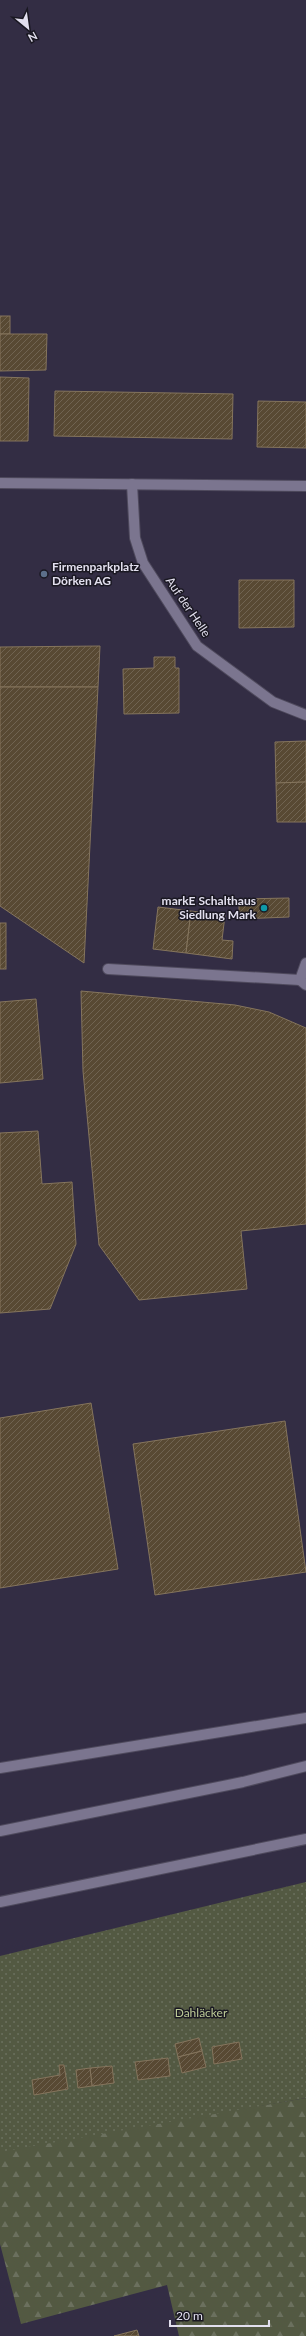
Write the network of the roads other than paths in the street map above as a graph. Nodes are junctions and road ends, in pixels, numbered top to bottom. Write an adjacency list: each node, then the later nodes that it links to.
1 (0, 483): 2 (street)
2 (132, 484): 3 (street); 4 (street, Auf der Helle)
3 (306, 486)
4 (306, 715)
5 (306, 963): 7 (street)
6 (108, 969): 7 (street)
7 (303, 982)
8 (306, 1718): 10 (street)
9 (306, 1766): 11 (street)
10 (0, 1768)
11 (0, 1831)
12 (306, 1839): 13 (street)
13 (0, 1902)

